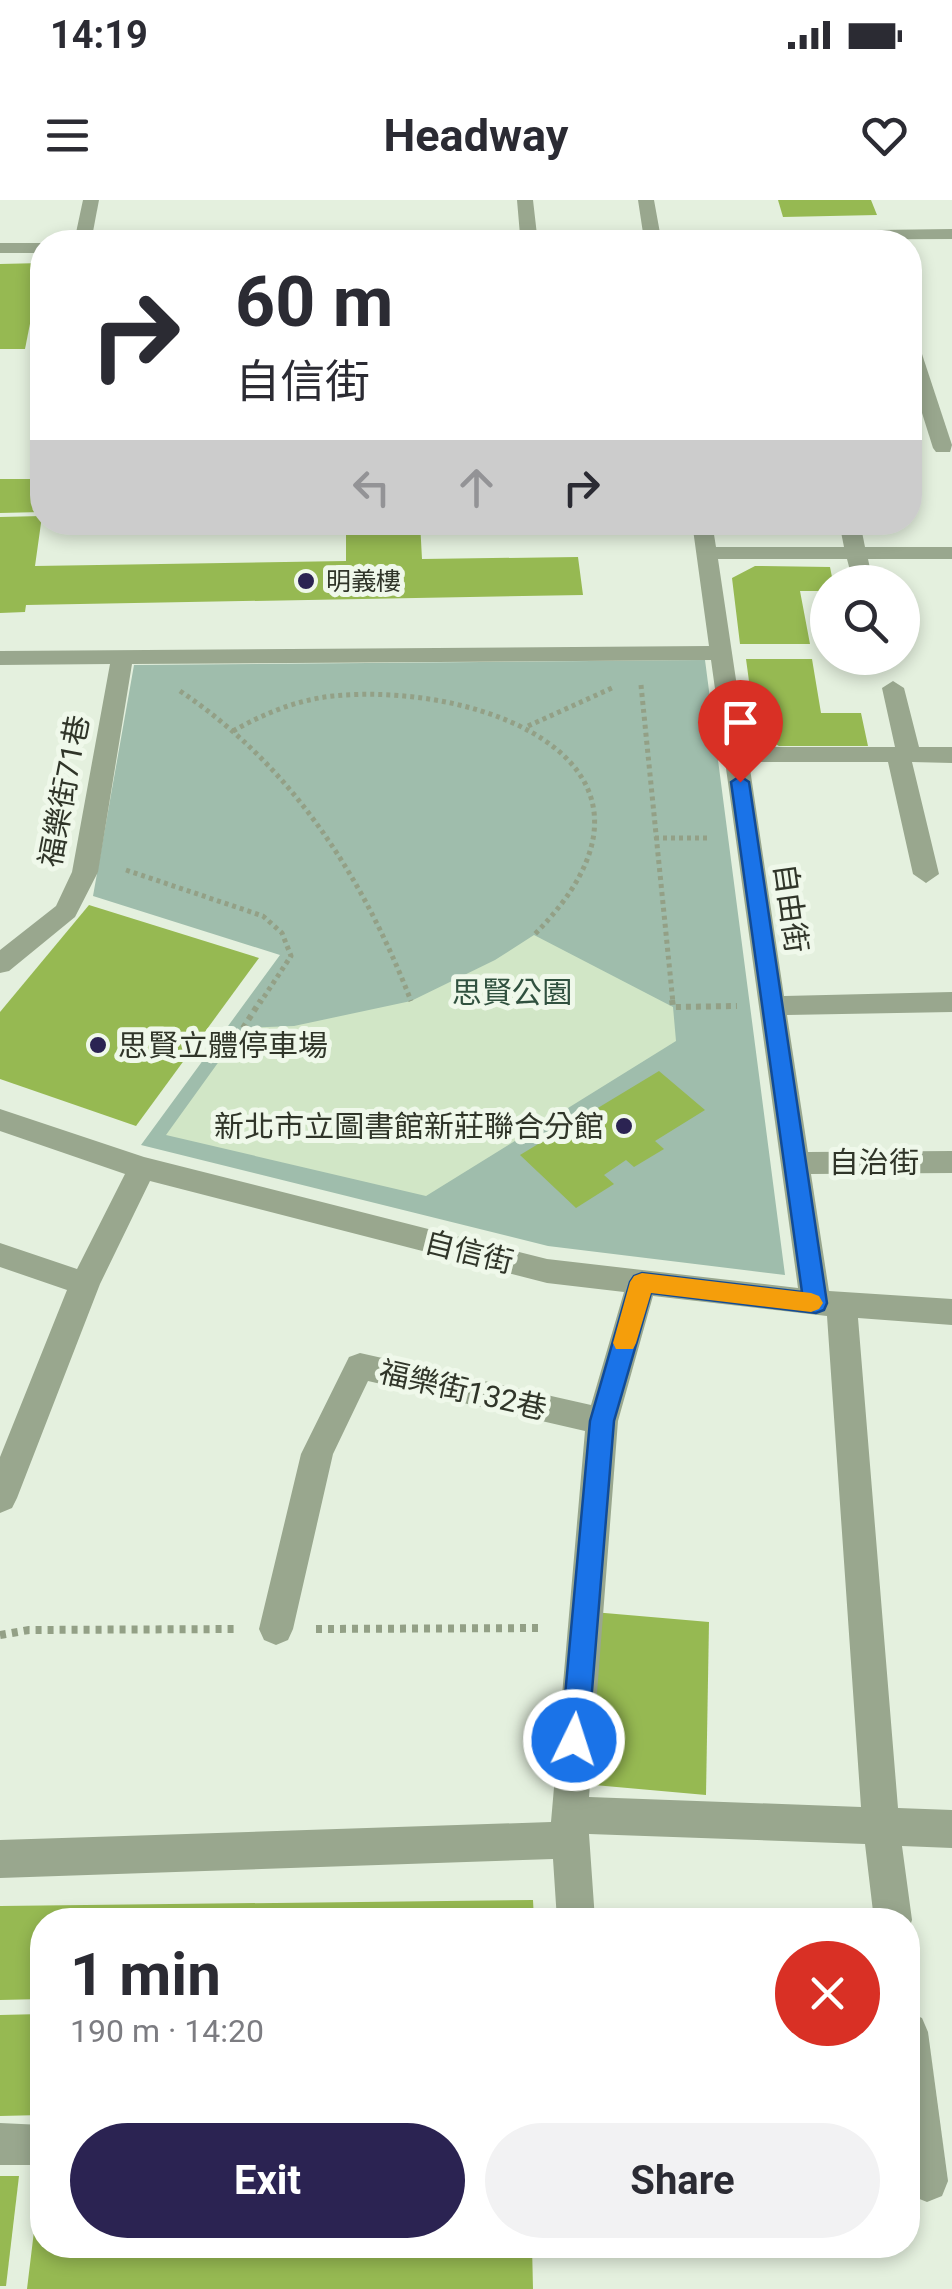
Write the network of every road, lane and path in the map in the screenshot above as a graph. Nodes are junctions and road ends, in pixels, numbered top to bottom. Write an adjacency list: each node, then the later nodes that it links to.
1 (92, 200): 4 (street)
2 (524, 200): 5 (street)
3 (646, 200): 6 (street)
4 (85, 230)
5 (528, 230)
6 (650, 230)
7 (952, 234): 8 (street)
8 (922, 235)
9 (0, 248): 10 (street)
10 (30, 248)
11 (922, 392): 12 (street)
12 (952, 392)
13 (922, 401): 14 (street)
14 (943, 448)
15 (704, 535): 17 (street, 自由街)
16 (852, 535): 18 (street)
17 (707, 553): 18 (street); 21 (street, 自由街)
18 (856, 553): 19 (street); 20 (street)
19 (952, 553)
20 (859, 565)
21 (721, 653): 23 (street); 30 (street, 自由街)
22 (0, 658): 23 (street)
23 (122, 658): 38 (street, 福樂街71巷)
24 (640, 675): 34 (path)
25 (624, 682): 28 (path)
26 (169, 685): 29 (path)
27 (892, 688): 31 (street)
28 (527, 727): 29 (path); 37 (path)
29 (233, 731): 39 (path)
30 (736, 754): 31 (street); 33 (street, 自由街)
31 (904, 754): 32 (street); 36 (street)
32 (952, 755)
33 (748, 837): 34 (path); 41 (street, 自由街)
34 (655, 838): 41 (path)
35 (129, 854): 42 (path)
36 (926, 874)
37 (534, 935)
38 (0, 964)
39 (411, 1001)
40 (952, 1002): 41 (street)
41 (772, 1006): 45 (street, 自由街)
42 (243, 1028)
43 (0, 1120): 46 (street, 自信街)
44 (952, 1162): 45 (street, 自治街)
45 (795, 1163): 50 (street, 自由街)
46 (142, 1168): 48 (street, 自信街); 49 (street)
47 (0, 1254): 49 (street)
48 (642, 1282): 50 (street, 自信街); 52 (street)
49 (85, 1284): 53 (street)
50 (829, 1304): 51 (street, 自信街); 55 (street, 自由街)
51 (952, 1312)
52 (602, 1421): 54 (street, 福樂街132巷); 56 (street)
53 (0, 1498)
54 (276, 1629)
55 (881, 1826): 56 (street); 57 (street); 60 (street, 自由街)
56 (570, 1828): 58 (street); 59 (street)
57 (952, 1829)
58 (0, 1859)
59 (575, 1908)
60 (891, 1908)
61 (920, 2126): 64 (street)
62 (0, 2144): 63 (street)
63 (30, 2144)
64 (927, 2181)

